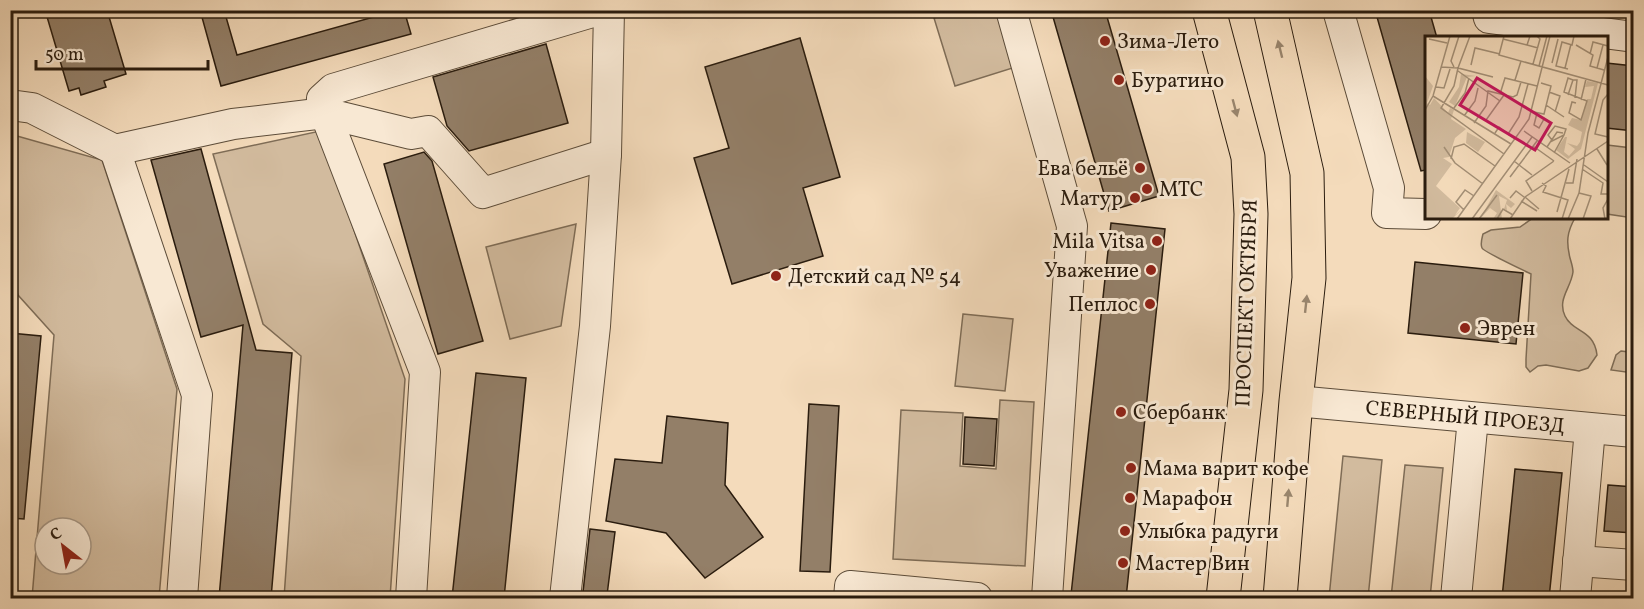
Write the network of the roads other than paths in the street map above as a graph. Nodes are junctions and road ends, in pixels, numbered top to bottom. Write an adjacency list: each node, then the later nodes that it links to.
1 (599, 10): 7 (street)
2 (609, 10): 13 (street)
3 (1011, 10): 26 (street)
4 (1209, 10): 27 (main road, ПРОСПЕКТ ОКТЯБРЯ, one-way to 27)
5 (1270, 10): 15 (main road, one-way to 5)
6 (1338, 10): 14 (street)
7 (536, 19): 11 (street)
8 (1489, 22): 9 (street)
9 (1634, 37)
10 (10, 105): 12 (street)
11 (325, 113): 12 (street); 13 (street); 22 (street)
12 (115, 150): 21 (street)
13 (606, 154): 23 (street)
14 (1425, 214)
15 (1296, 401): 16 (street, СЕВЕРНЫЙ ПРОЕЗД); 28 (main road, one-way to 15)
16 (1473, 418): 17 (street, СЕВЕРНЫЙ ПРОЕЗД); 29 (street)
17 (1590, 429): 18 (street, СЕВЕРНЫЙ ПРОЕЗД); 19 (street)
18 (1634, 432)
19 (1578, 561): 20 (street); 30 (street)
20 (1634, 565)
21 (182, 598)
22 (411, 598)
23 (565, 598)
24 (849, 598): 25 (street)
25 (977, 598)
26 (1047, 598)
27 (1222, 598)
28 (1280, 598)
29 (1456, 598)
30 (1575, 598)

